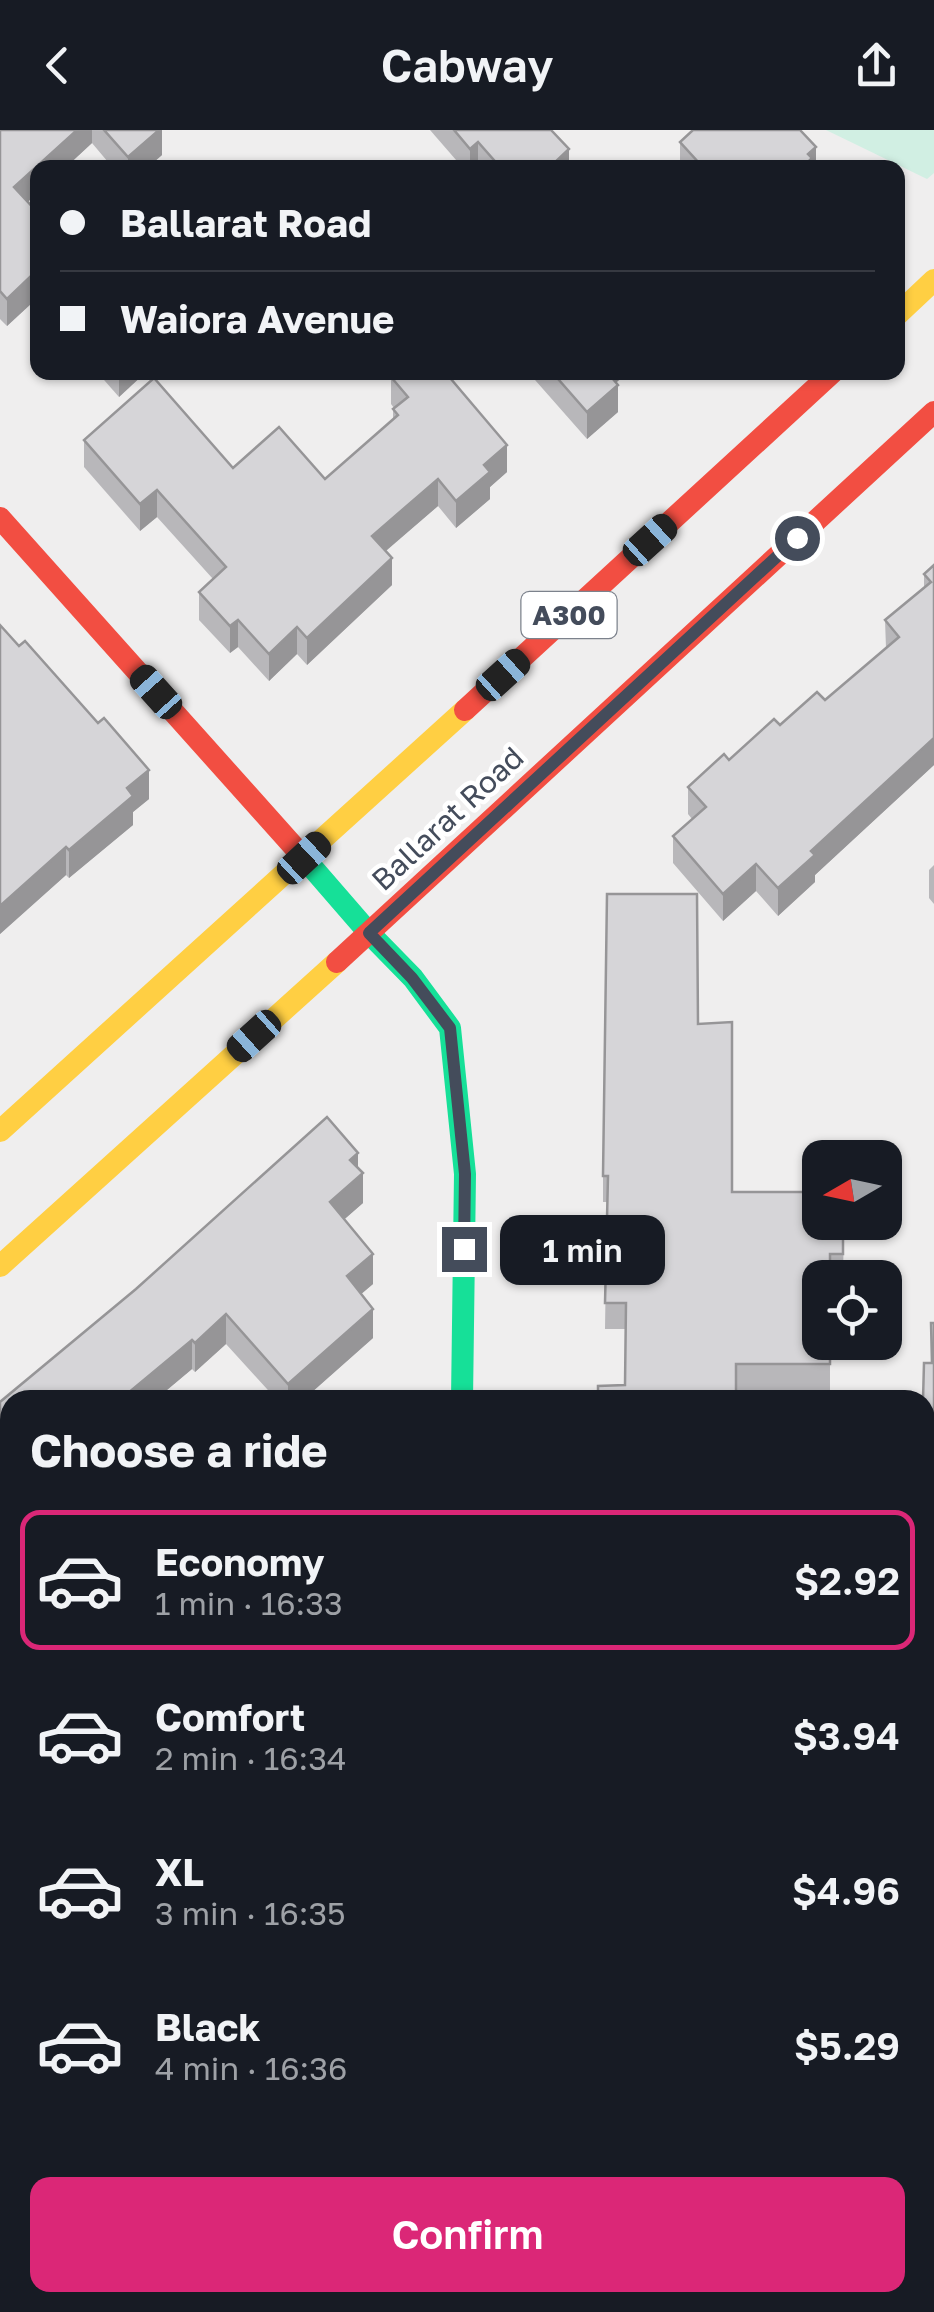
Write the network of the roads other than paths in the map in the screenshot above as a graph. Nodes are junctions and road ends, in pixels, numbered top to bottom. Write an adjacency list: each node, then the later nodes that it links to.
1 (934, 280): 2 (main road)
2 (905, 307)
3 (825, 380): 6 (main road, A300)
4 (934, 412): 7 (main road, Ballarat Road)
5 (0, 518): 6 (main road)
6 (304, 858): 7 (main road); 8 (main road, A300)
7 (369, 933): 9 (main road, Ballarat Road); 10 (main road)
8 (0, 1131)
9 (0, 1266)
10 (462, 1390)

